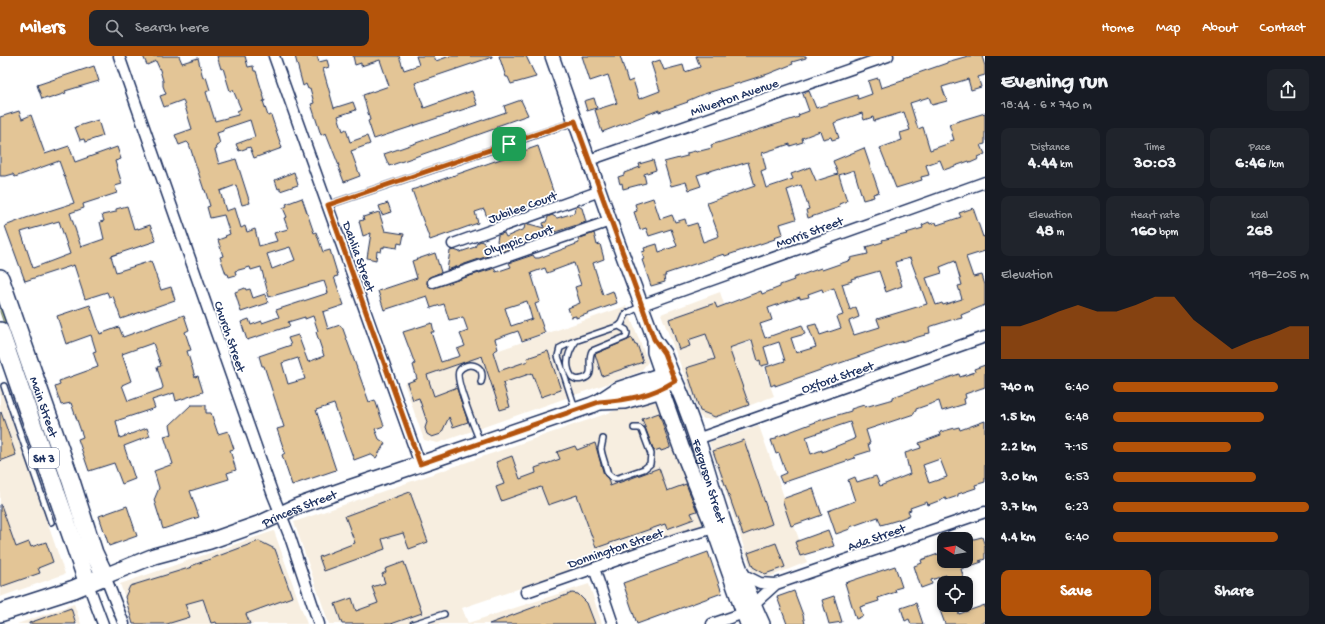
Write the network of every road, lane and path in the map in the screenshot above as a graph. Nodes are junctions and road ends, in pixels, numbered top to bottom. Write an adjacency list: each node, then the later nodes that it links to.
1 (119, 56): 31 (street, Church Street)
2 (274, 56): 9 (street, Dahlia Street)
3 (552, 56): 5 (street, Ferguson Street)
4 (888, 56): 6 (street, Milverton Avenue)
5 (575, 121): 6 (street, Ferguson Street); 9 (lane)
6 (589, 160): 8 (street, Ferguson Street)
7 (985, 182): 14 (street, Morris Street)
8 (600, 191): 10 (street, Ferguson Street); 11 (street, Jubilee Court)
9 (328, 205): 28 (street, Dahlia Street)
10 (610, 222): 13 (street, Olympic Court); 14 (street, Ferguson Street)
11 (453, 244)
12 (0, 278): 36 (highway, Main Street / SH 3)
13 (433, 282)
14 (642, 305): 15 (lane); 20 (street, Ferguson Street)
15 (621, 326): 18 (lane); 18 (lane)
16 (1, 336): 23 (highway, Main Street / SH 3)
17 (985, 338): 26 (street, Oxford Street)
18 (576, 341): 22 (lane)
19 (480, 382): 27 (lane)
20 (666, 382): 22 (main road, Princess Street); 26 (main road, Ferguson Street); 33 (main road, Ferguson Street)
21 (4, 386): 23 (lane)
22 (576, 410): 27 (main road, Princess Street)
23 (24, 423): 29 (highway, Main Street / SH 3)
24 (634, 428): 25 (lane)
25 (603, 439)
26 (697, 439): 35 (main road, Ferguson Street)
27 (480, 443): 28 (main road, Princess Street)
28 (420, 464): 31 (main road, Princess Street)
29 (39, 468): 32 (lane); 37 (highway, Main Street / SH 3)
30 (985, 512): 38 (street, Ada Street)
31 (280, 514): 36 (main road, Princess Street); 45 (street, Church Street)
32 (51, 522)
33 (714, 528): 34 (street, Donnington Street); 42 (main road, Ferguson Street)
34 (594, 568): 39 (street, Donnington Street); 47 (street)
35 (742, 574): 38 (street, Ada Street); 42 (main road, Ferguson Street)
36 (105, 576): 37 (highway, Princess Street); 44 (street, Main Street)
37 (88, 584): 40 (highway, Princess Street); 43 (street, Main Street)
38 (776, 584): 42 (street, Ada Street)
39 (526, 592)
40 (0, 613)
41 (444, 614): 46 (lane)
42 (748, 614): 48 (street); 49 (main road, Ferguson Street)
43 (103, 624)
44 (124, 624)
45 (319, 624)
46 (413, 624)
47 (613, 624)
48 (712, 624)
49 (762, 624)

